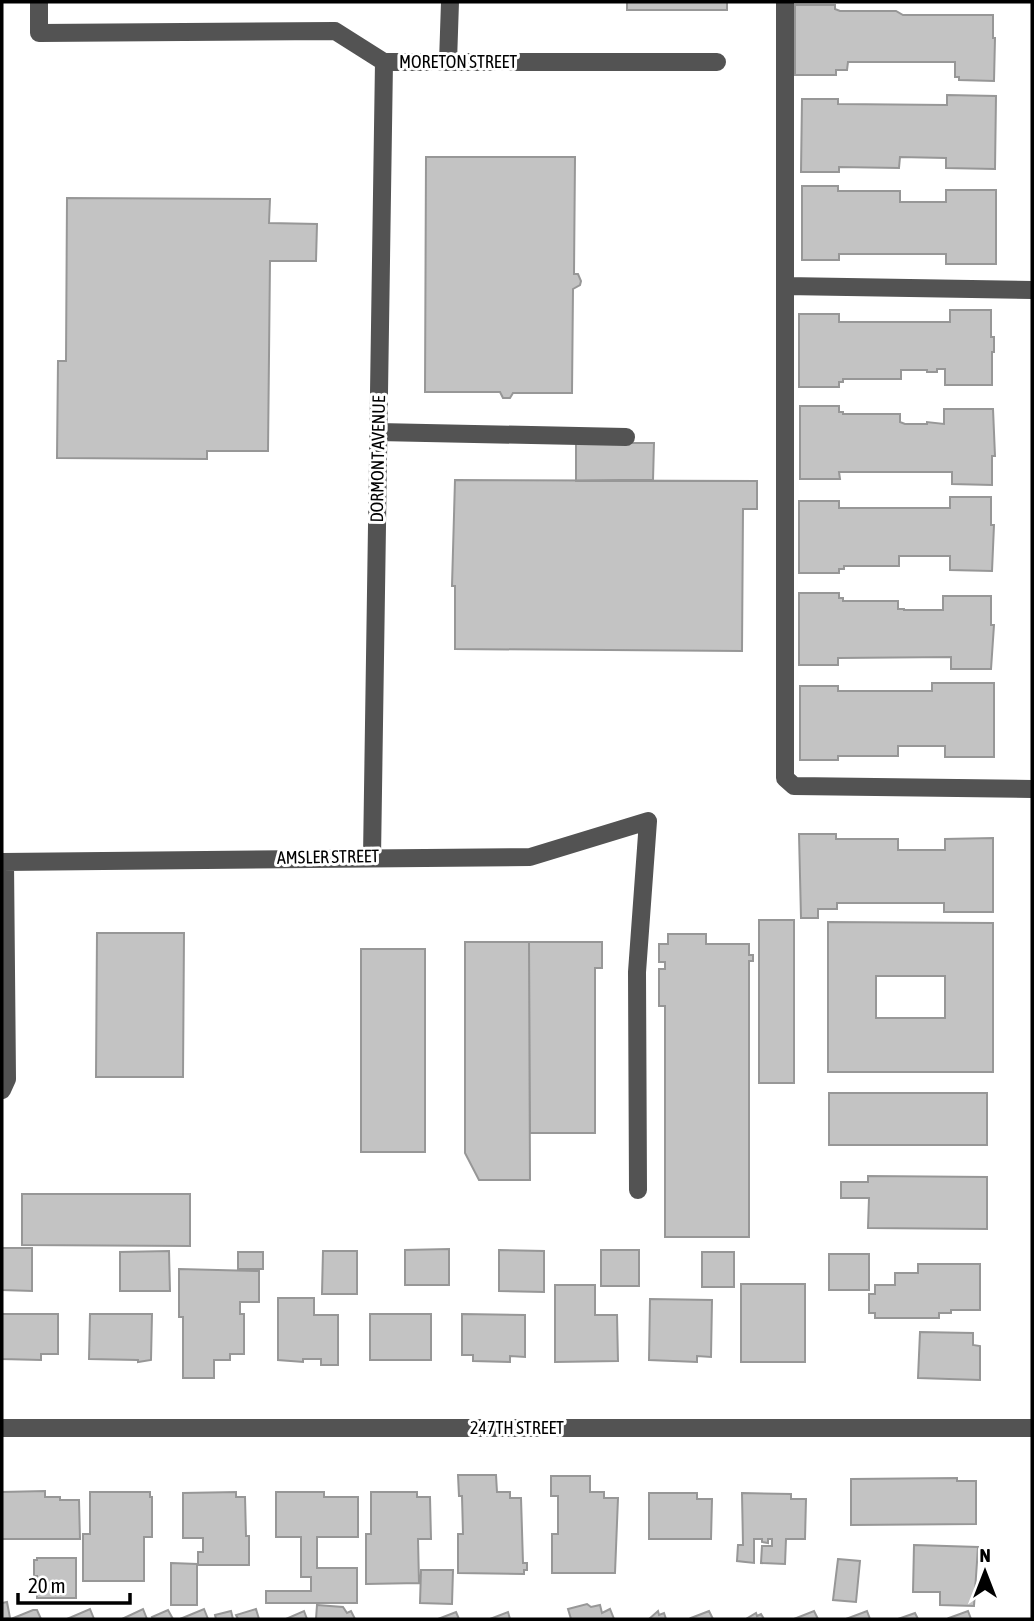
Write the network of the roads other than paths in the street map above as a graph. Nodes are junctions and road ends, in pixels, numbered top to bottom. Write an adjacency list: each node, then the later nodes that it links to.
1 (39, 2): 4 (street, MORETON STREET)
2 (450, 2): 5 (street)
3 (785, 2): 7 (street)
4 (383, 62): 5 (street, MORETON STREET); 9 (street, DORMONT AVENUE)
5 (448, 62): 6 (street, MORETON STREET)
6 (717, 62)
7 (785, 286): 8 (street); 11 (street)
8 (1032, 290)
9 (378, 432): 10 (street); 12 (street, DORMONT AVENUE)
10 (626, 436)
11 (1032, 789)
12 (372, 857): 13 (street, AMSLER STREET); 15 (street, AMSLER STREET)
13 (3, 862): 14 (street)
14 (2, 1090)
15 (638, 1190)
16 (2, 1428): 17 (street, 247TH STREET)
17 (1032, 1428)

